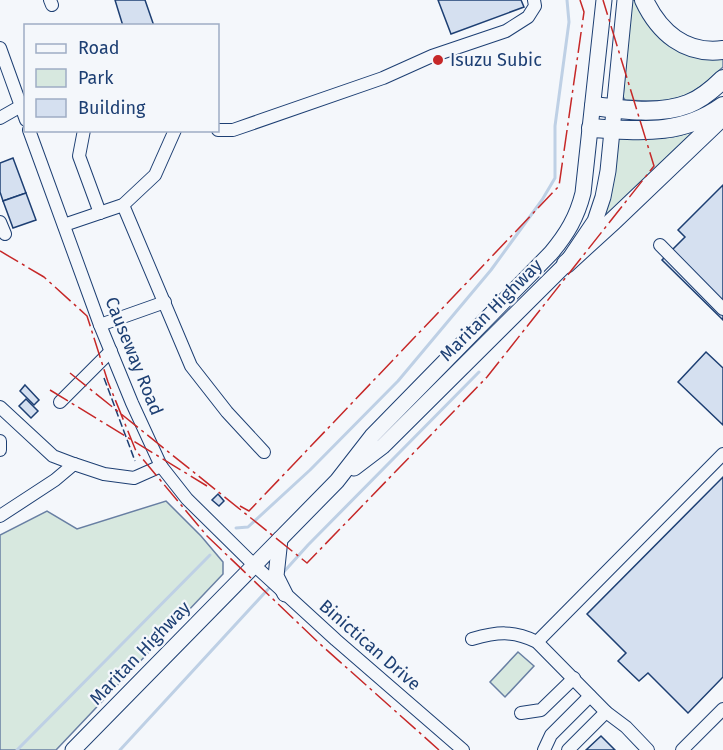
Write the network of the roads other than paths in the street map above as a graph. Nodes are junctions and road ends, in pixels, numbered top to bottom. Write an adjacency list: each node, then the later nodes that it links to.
1 (534, 0): 17 (street)
2 (604, 0): 9 (main road, Maritan Highway)
3 (625, 0): 11 (main road, Maritan Highway)
4 (644, 0): 6 (highway)
5 (0, 48): 8 (street)
6 (723, 50)
7 (723, 80): 11 (highway)
8 (21, 106): 12 (street); 14 (street)
9 (594, 106): 11 (highway); 15 (main road, Maritan Highway)
10 (723, 106): 16 (highway)
11 (615, 109): 16 (main road, Maritan Highway)
12 (24, 114)
13 (723, 116): 27 (highway)
14 (0, 117)
15 (591, 128): 16 (highway); 40 (main road, Maritan Highway)
16 (612, 129): 27 (main road, Maritan Highway)
17 (219, 130)
18 (30, 132): 24 (street, Causeway Road)
19 (84, 132): 22 (street)
20 (174, 132): 21 (street)
21 (123, 205): 22 (street); 28 (street)
22 (100, 213): 24 (street)
23 (0, 222): 25 (street)
24 (64, 225): 30 (street, Causeway Road)
25 (5, 234)
26 (660, 245): 29 (street)
27 (566, 264): 40 (main road, Maritan Highway)
28 (165, 302): 30 (street); 36 (street)
29 (723, 309)
30 (100, 325): 31 (street, Causeway Road)
31 (111, 351): 32 (street); 39 (street, Causeway Road)
32 (60, 402)
33 (0, 407): 38 (street)
34 (0, 441): 35 (street)
35 (0, 450)
36 (264, 452)
37 (723, 454): 46 (street)
38 (75, 464): 39 (street); 41 (street)
39 (161, 466): 43 (street, Causeway Road)
40 (337, 481): 42 (main road, Maritan Highway)
41 (0, 516)
42 (280, 539): 43 (main road, Maritan Highway); 44 (main road)
43 (254, 565): 44 (street, Binictican Drive); 52 (main road, Maritan Highway)
44 (285, 594): 53 (street, Binictican Drive)
45 (472, 639): 46 (street)
46 (537, 642): 47 (street)
47 (574, 678): 48 (street); 50 (street)
48 (590, 696): 49 (street); 54 (street)
49 (606, 712): 55 (street); 56 (street)
50 (521, 713)
51 (721, 715): 57 (street)
52 (73, 750)
53 (463, 750)
54 (544, 750)
55 (568, 750)
56 (648, 750)
57 (682, 750)

